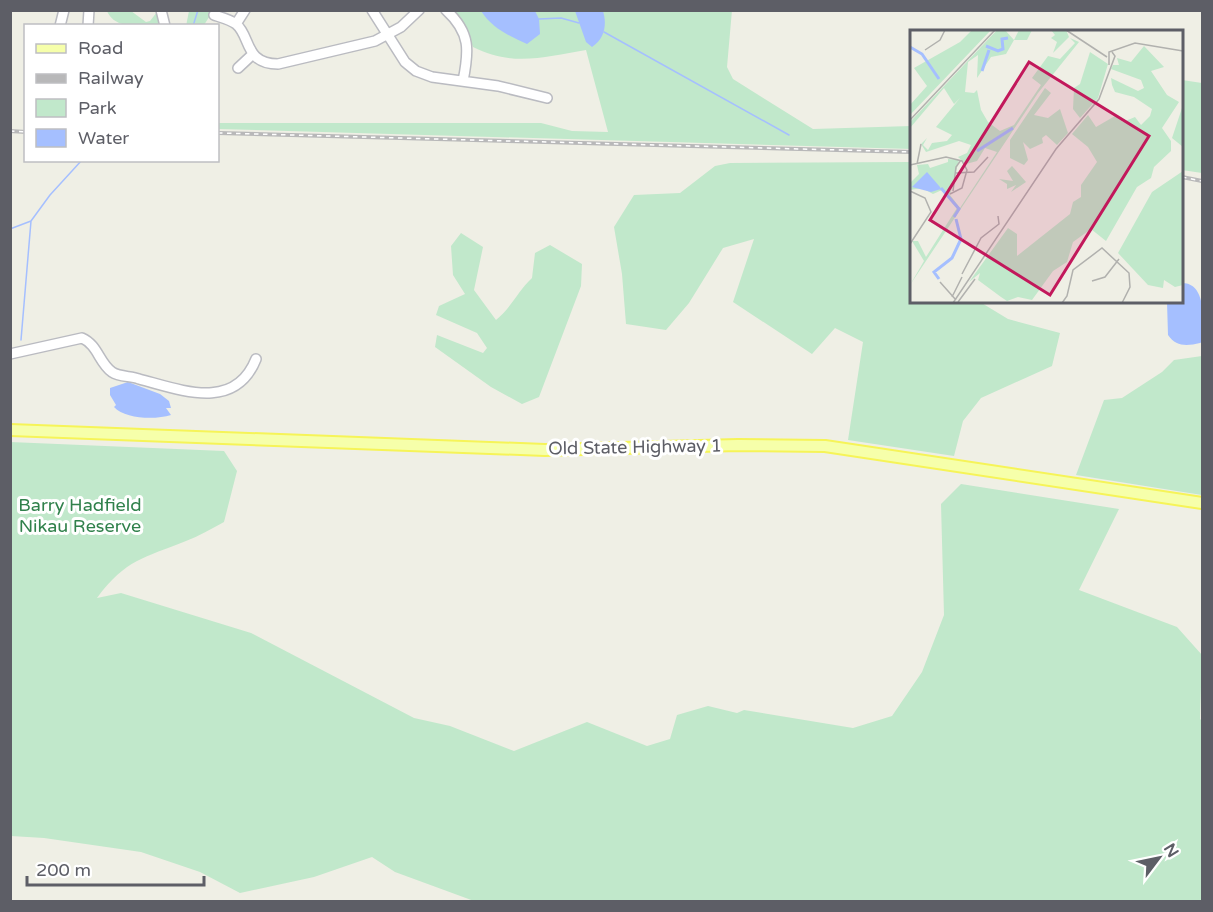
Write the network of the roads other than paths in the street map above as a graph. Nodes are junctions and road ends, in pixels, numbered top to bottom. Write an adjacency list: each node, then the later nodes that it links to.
1 (245, 10): 6 (street)
2 (372, 10): 7 (street)
3 (419, 10): 7 (street)
4 (446, 10): 10 (street)
5 (214, 15): 6 (street)
6 (236, 24): 8 (street)
7 (388, 35): 8 (street); 10 (street)
8 (253, 54): 9 (street)
9 (238, 68)
10 (463, 81): 11 (street)
11 (547, 98)
12 (10, 354): 13 (street)
13 (256, 359)
14 (10, 424): 16 (main road, Old State Highway 1)
15 (10, 430): 16 (main road, Old State Highway 1)
16 (64, 431): 17 (main road, Old State Highway 1)
17 (1203, 503)

